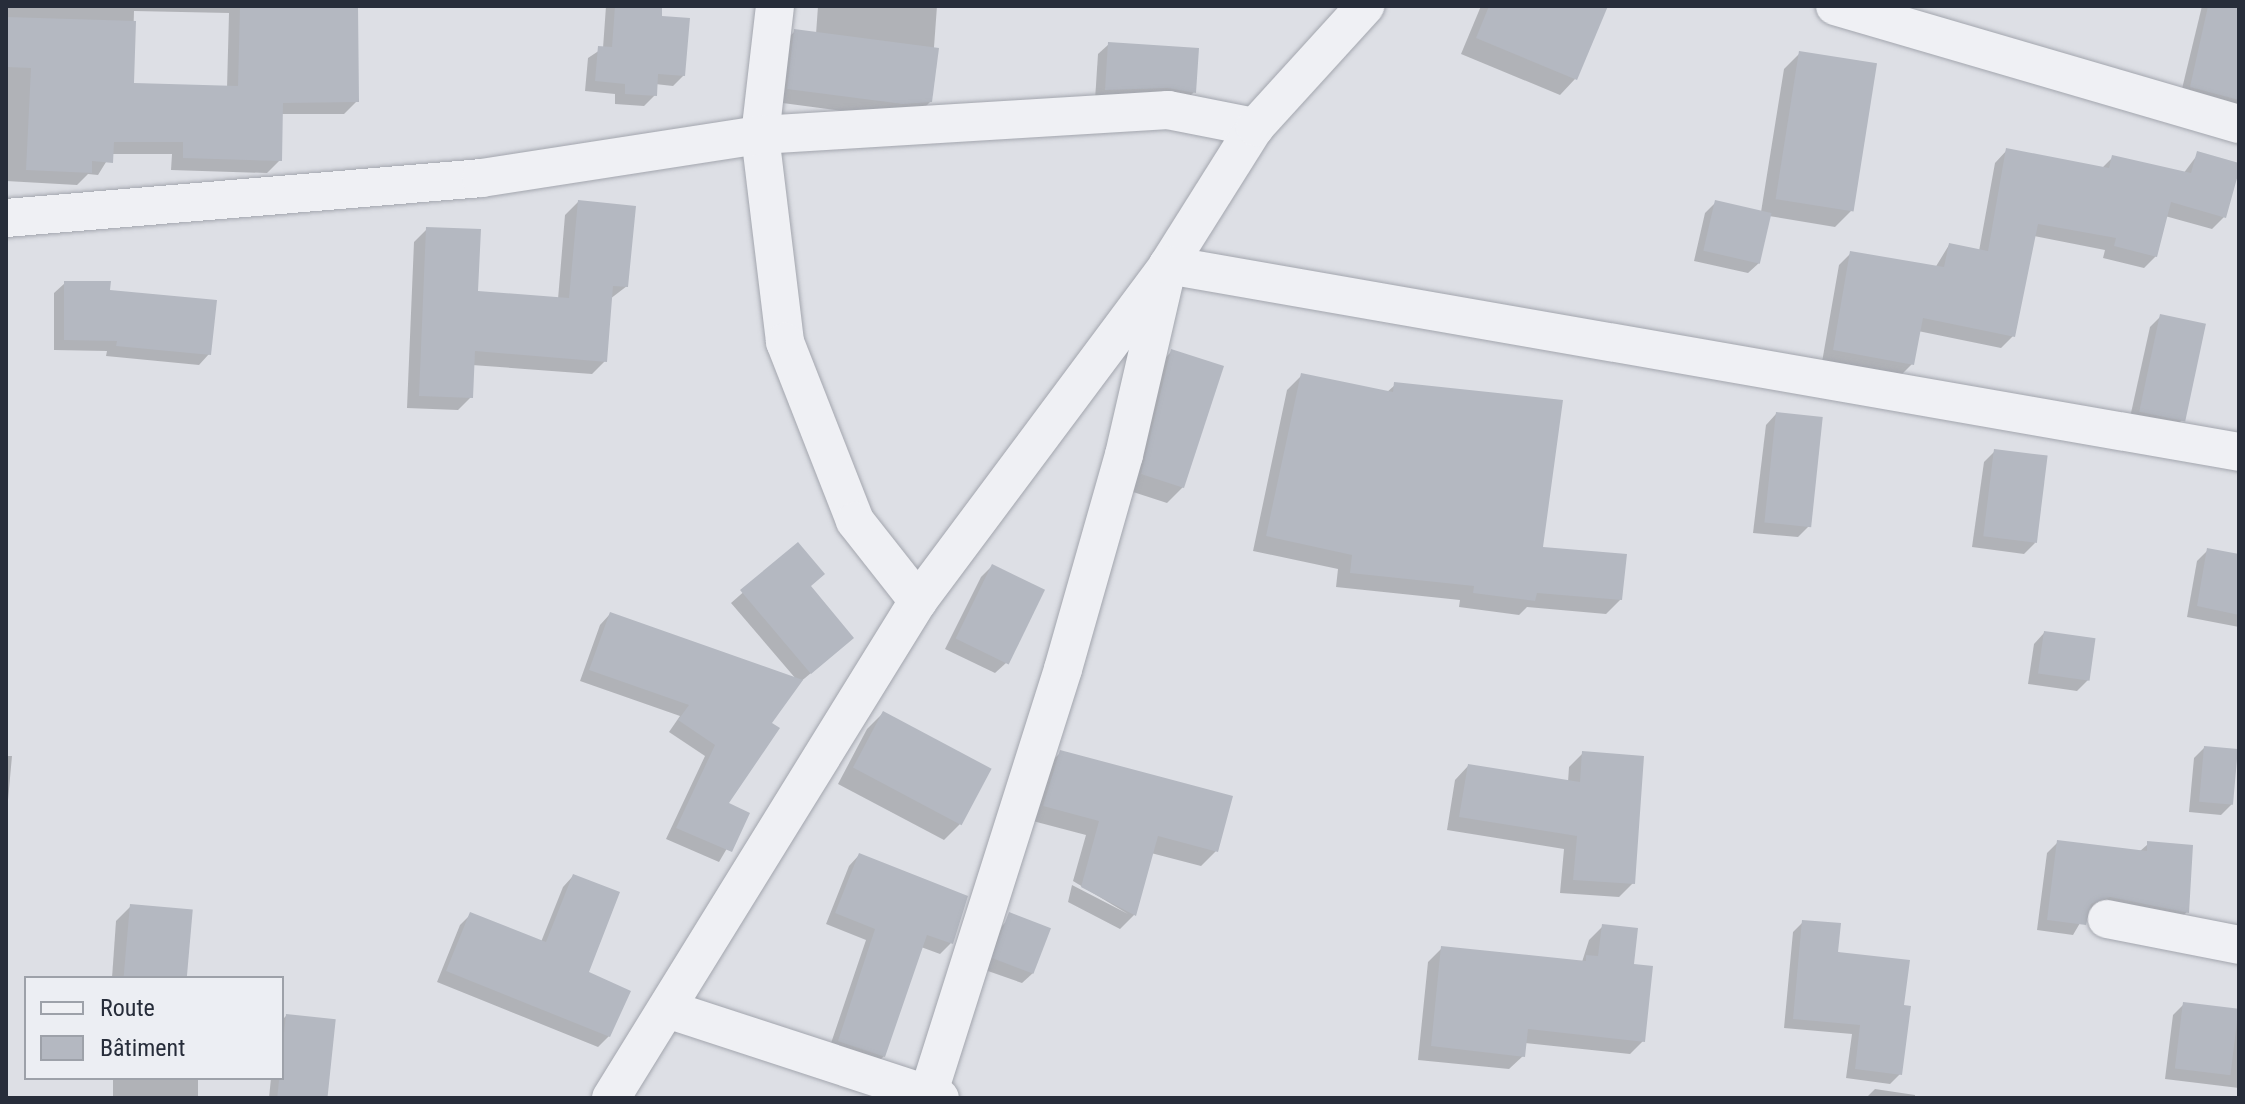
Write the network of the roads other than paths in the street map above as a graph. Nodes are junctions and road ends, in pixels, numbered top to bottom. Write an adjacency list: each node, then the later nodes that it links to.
1 (775, 6): 6 (street)
2 (1365, 6): 5 (street)
3 (1835, 6): 4 (street)
4 (2239, 124)
5 (1255, 127): 6 (street); 8 (street)
6 (760, 135): 7 (street); 10 (street)
7 (6, 218)
8 (1168, 265): 9 (street); 10 (street); 14 (street)
9 (2239, 452)
10 (918, 601): 13 (street)
11 (2107, 919): 12 (street)
12 (2239, 945)
13 (670, 1010): 14 (street); 15 (street)
14 (932, 1097)
15 (611, 1098)

